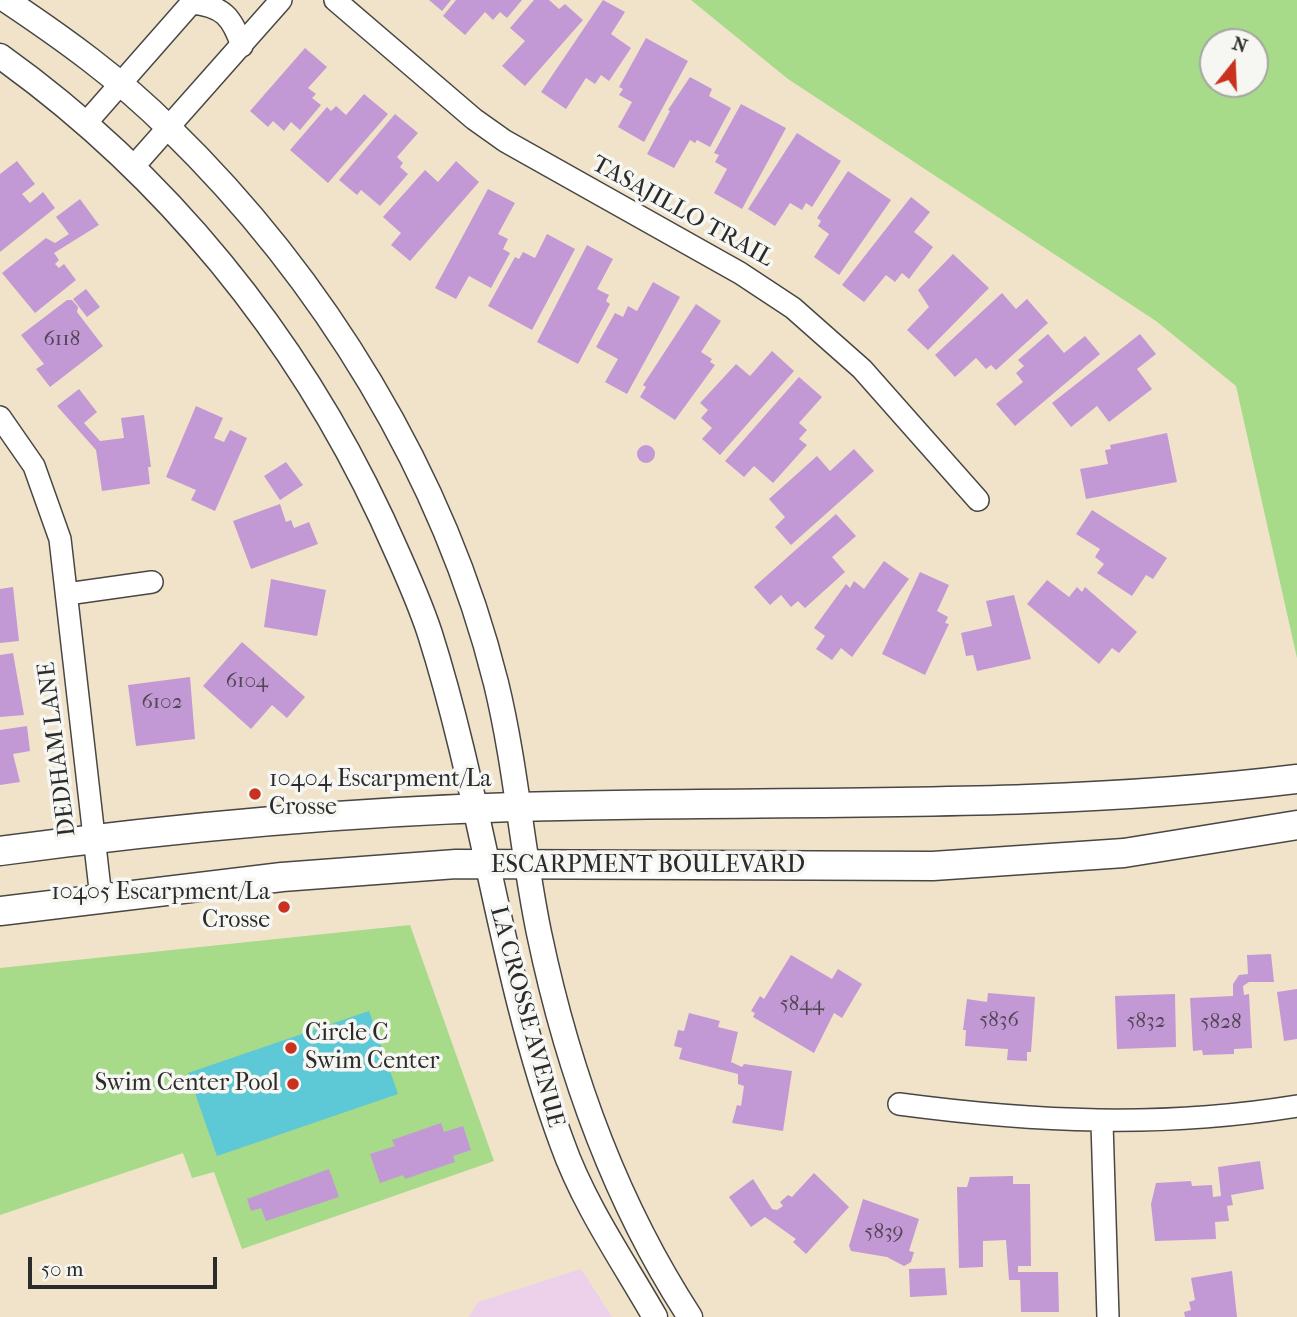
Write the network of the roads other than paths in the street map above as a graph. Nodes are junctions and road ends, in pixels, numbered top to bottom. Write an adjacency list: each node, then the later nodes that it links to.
1 (6, 0): 7 (street, LA CROSSE AVENUE)
2 (281, 0): 5 (street)
3 (335, 0): 12 (street, TASAJILLO TRAIL)
4 (193, 1): 5 (street); 7 (street)
5 (242, 46): 9 (street)
6 (0, 56): 8 (street, LA CROSSE AVENUE)
7 (121, 84): 8 (street); 9 (street, LA CROSSE AVENUE)
8 (86, 123): 10 (street, LA CROSSE AVENUE)
9 (168, 127): 10 (street); 16 (street, LA CROSSE AVENUE)
10 (134, 166): 17 (street, LA CROSSE AVENUE)
11 (0, 417): 14 (street, DEDHAM LANE)
12 (978, 500)
13 (152, 582): 14 (street)
14 (67, 594): 19 (street, DEDHAM LANE)
15 (1297, 779): 16 (main road)
16 (517, 807): 17 (main road); 21 (street, LA CROSSE AVENUE)
17 (473, 808): 19 (main road); 22 (street, LA CROSSE AVENUE)
18 (1297, 825): 21 (main road, ESCARPMENT BOULEVARD)
19 (95, 838): 20 (main road); 23 (street, DEDHAM LANE)
20 (0, 851)
21 (529, 865): 22 (main road, ESCARPMENT BOULEVARD); 28 (street, LA CROSSE AVENUE)
22 (486, 866): 23 (main road, ESCARPMENT BOULEVARD); 29 (street, LA CROSSE AVENUE)
23 (101, 898): 24 (main road, ESCARPMENT BOULEVARD)
24 (0, 911)
25 (899, 1104): 27 (street)
26 (1297, 1106): 27 (street)
27 (1102, 1123): 32 (street)
28 (621, 1186): 29 (street); 31 (street, LA CROSSE AVENUE)
29 (587, 1198): 30 (street, LA CROSSE AVENUE)
30 (655, 1317)
31 (690, 1317)
32 (1108, 1317)

